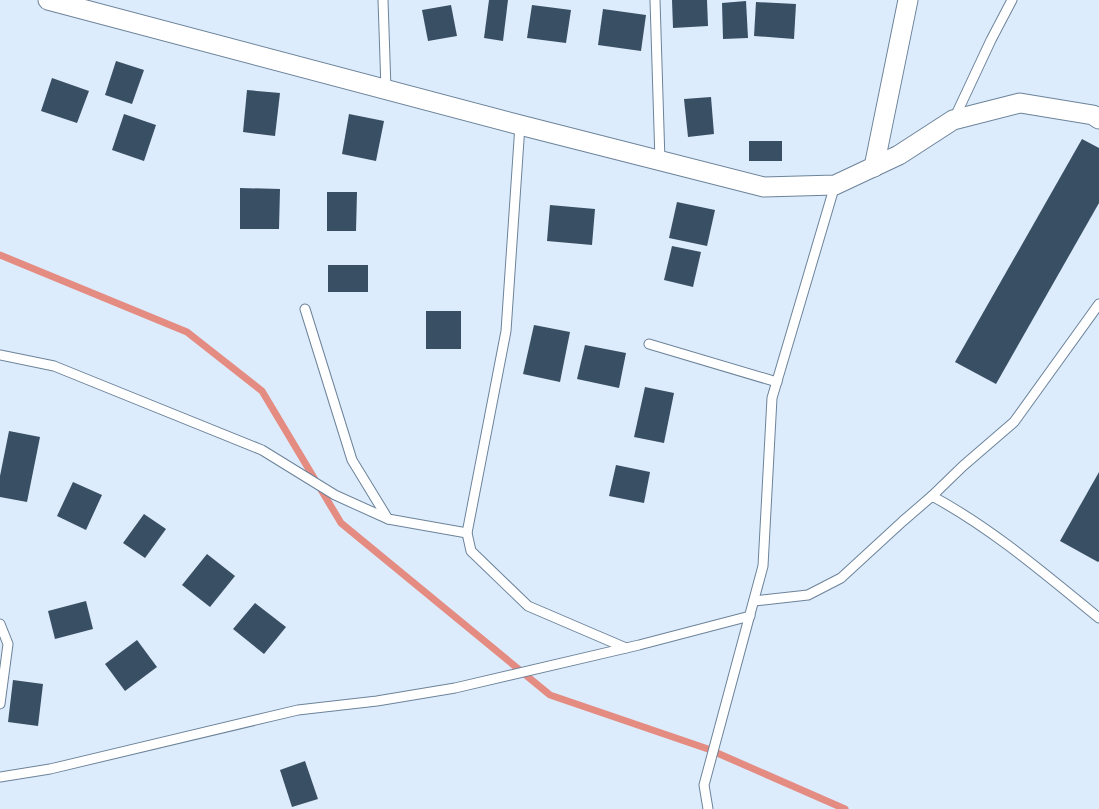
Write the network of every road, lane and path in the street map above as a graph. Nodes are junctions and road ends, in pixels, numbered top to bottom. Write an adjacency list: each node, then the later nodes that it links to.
1 (48, 0): 6 (street)
2 (383, 0): 6 (lane)
3 (655, 0): 10 (lane)
4 (908, 0): 11 (street)
5 (1012, 0): 8 (lane)
6 (386, 89): 9 (street)
7 (1099, 118): 8 (street)
8 (954, 120): 11 (street)
9 (520, 125): 10 (street); 20 (lane)
10 (660, 161): 12 (street)
11 (874, 167): 12 (street)
12 (836, 185): 17 (lane)
13 (1099, 304): 18 (lane)
14 (305, 309): 19 (lane)
15 (649, 344): 17 (lane)
16 (0, 356): 19 (lane)
17 (777, 382): 21 (lane)
18 (932, 496): 21 (lane); 23 (lane)
19 (388, 519): 20 (lane)
20 (466, 533): 25 (lane)
21 (754, 602): 22 (lane)
22 (750, 616): 25 (lane); 28 (lane)
23 (1099, 618)
24 (0, 624): 26 (lane)
25 (626, 648): 27 (lane)
26 (0, 704)
27 (0, 777)
28 (708, 809)

